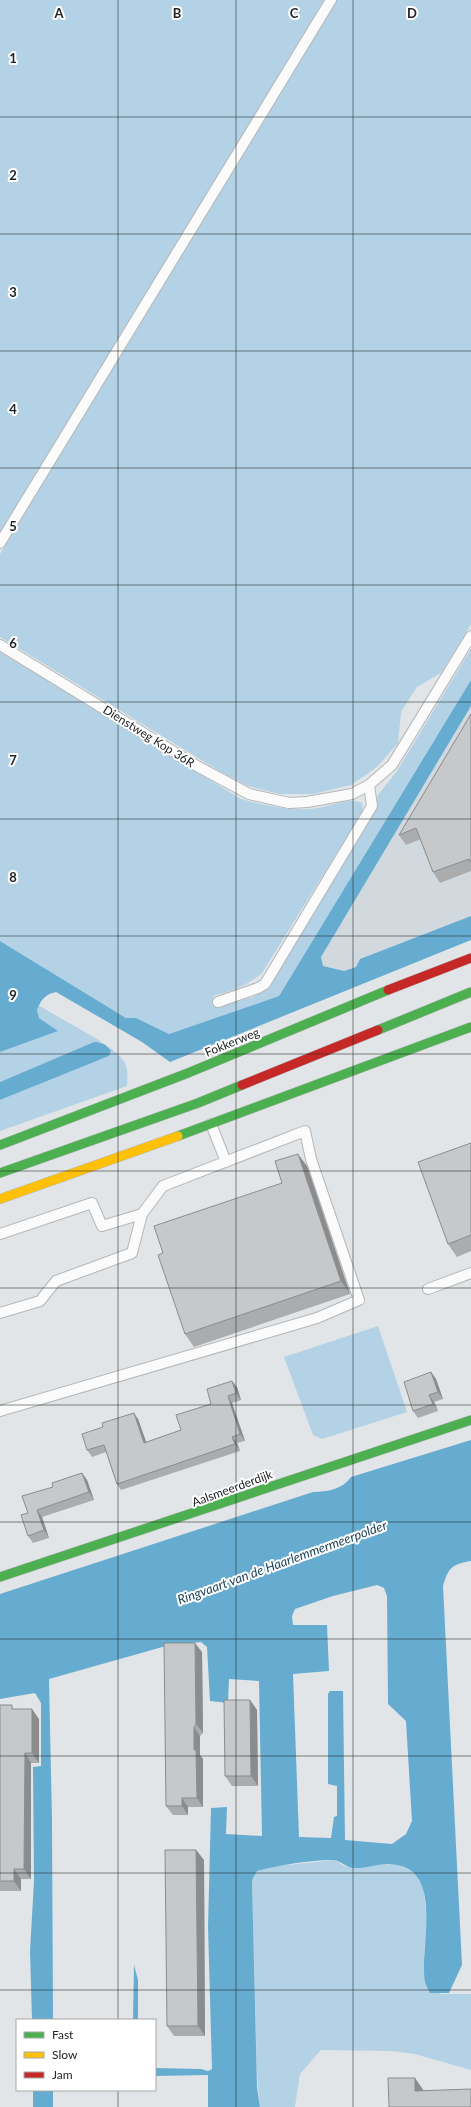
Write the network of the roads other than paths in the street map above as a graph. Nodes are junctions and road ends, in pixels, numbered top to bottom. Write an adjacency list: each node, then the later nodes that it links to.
1 (331, 0): 2 (lane)
2 (0, 544)
3 (471, 636): 5 (lane, Dienstweg Kop 36R)
4 (0, 645): 5 (lane, Dienstweg Kop 36R)
5 (369, 785): 8 (lane)
6 (471, 958): 11 (main road, Fokkerweg)
7 (471, 992): 13 (main road)
8 (218, 1002)
9 (471, 1027): 10 (main road)
10 (211, 1124): 12 (lane); 14 (main road)
11 (0, 1145)
12 (226, 1162): 15 (lane); 20 (lane)
13 (0, 1173)
14 (0, 1199)
15 (142, 1214): 16 (lane); 19 (lane)
16 (0, 1234)
17 (471, 1273): 18 (lane)
18 (428, 1289)
19 (0, 1313)
20 (0, 1411)
21 (471, 1420): 22 (main road, Aalsmeerderdijk)
22 (0, 1577)

